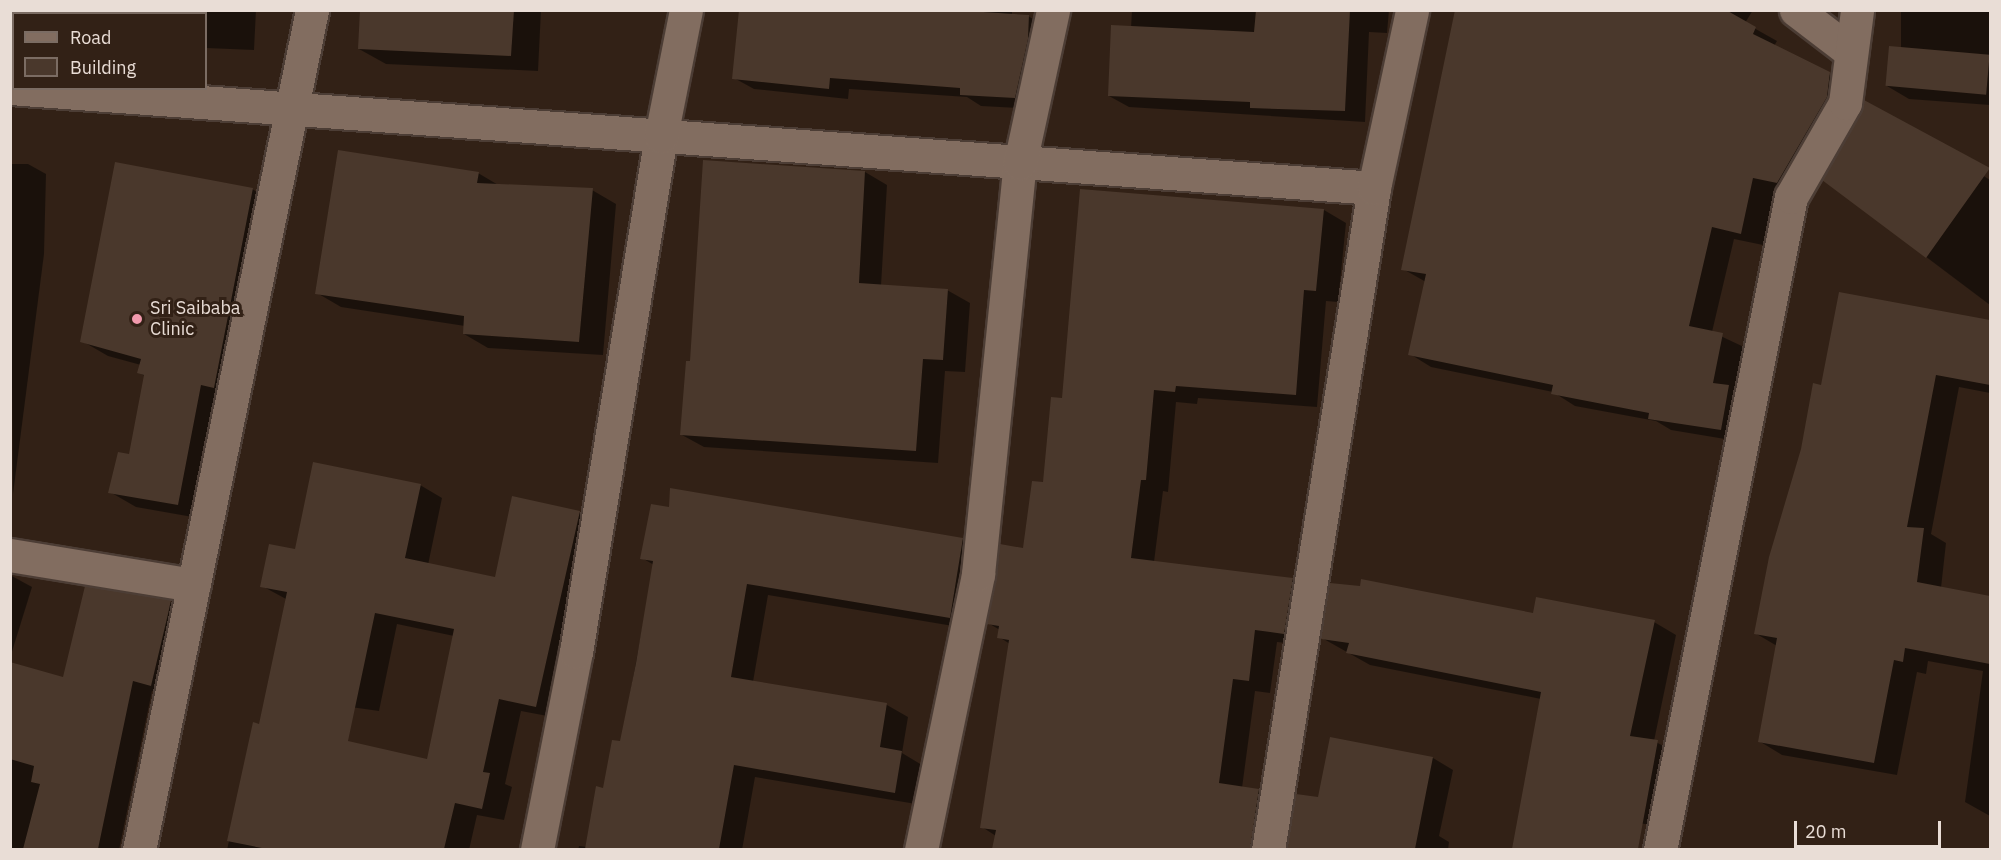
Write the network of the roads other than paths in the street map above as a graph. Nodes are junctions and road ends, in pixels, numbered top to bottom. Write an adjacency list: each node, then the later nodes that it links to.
1 (312, 10): 9 (street)
2 (686, 10): 10 (street)
3 (1053, 10): 11 (street)
4 (1412, 10): 12 (street)
5 (1796, 10): 7 (street)
6 (1857, 10): 7 (street)
7 (1851, 52): 19 (street)
8 (36, 90): 9 (street)
9 (294, 110): 10 (street); 14 (street)
10 (661, 136): 11 (street); 16 (street)
11 (1020, 163): 12 (street); 17 (street)
12 (1374, 188): 18 (street)
13 (10, 555): 14 (street)
14 (194, 585): 15 (street)
15 (139, 849)
16 (537, 849)
17 (921, 849)
18 (1268, 849)
19 (1660, 849)

